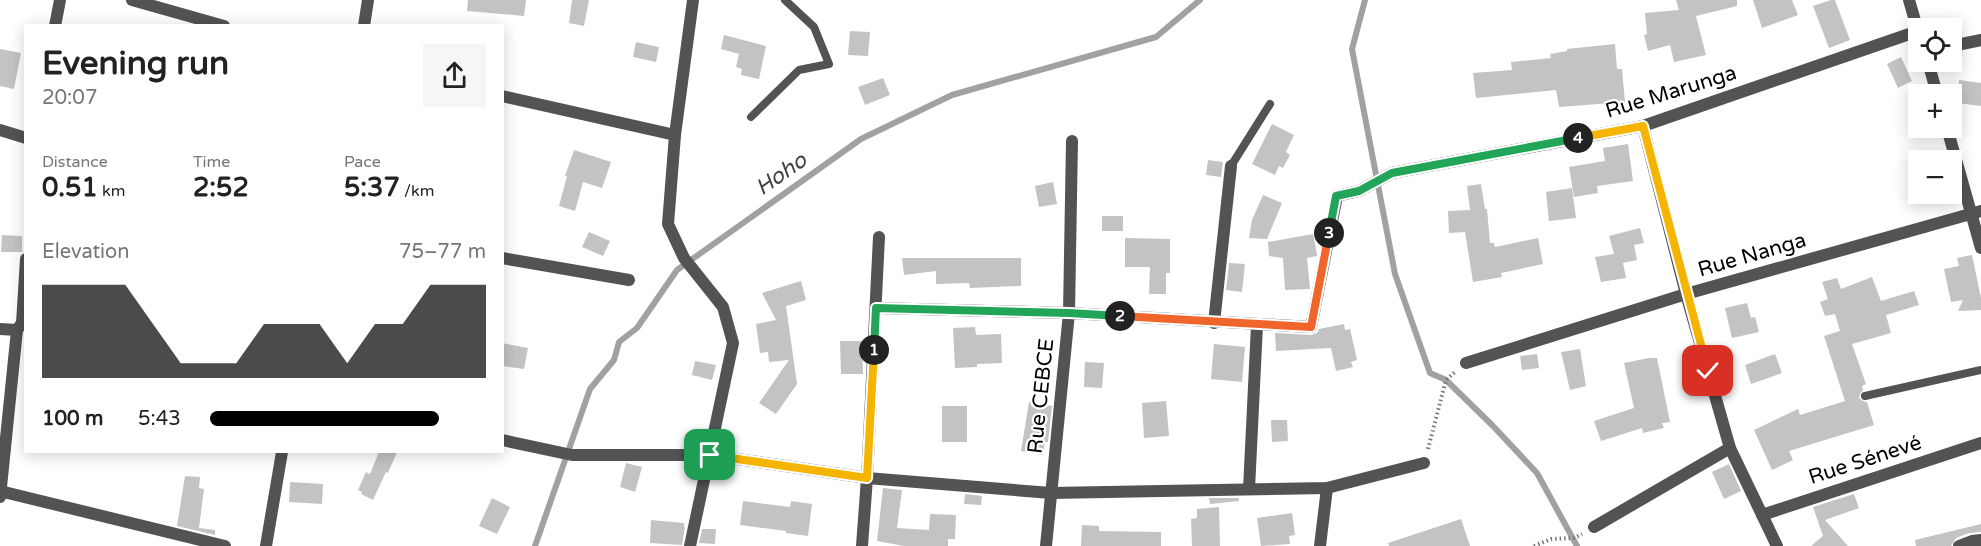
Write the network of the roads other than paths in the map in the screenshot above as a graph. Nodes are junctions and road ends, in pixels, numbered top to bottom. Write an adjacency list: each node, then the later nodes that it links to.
1 (60, 0): 8 (street)
2 (132, 0): 9 (street)
3 (368, 0): 10 (street)
4 (693, 0): 19 (street)
5 (786, 0): 16 (lane)
6 (1909, 0): 7 (street)
7 (1914, 18)
8 (55, 24)
9 (217, 24)
10 (364, 24)
11 (1908, 34): 17 (street, Rue Marunga)
12 (1981, 40): 13 (street)
13 (1962, 44)
14 (504, 96): 19 (street)
15 (1270, 104): 23 (lane)
16 (751, 117)
17 (1643, 126): 30 (street); 34 (street, Rue Marunga)
18 (0, 130): 20 (street)
19 (675, 135): 44 (street)
20 (24, 137)
21 (1950, 138): 24 (street)
22 (1072, 141): 32 (street, Rue CEBCE)
23 (1231, 166): 33 (street)
24 (1976, 212): 26 (street); 30 (street, Rue Nanga)
25 (879, 237): 31 (street)
26 (1981, 248)
27 (504, 258): 28 (street)
28 (629, 280)
29 (24, 286): 35 (street)
30 (1686, 294): 37 (street, Rue Nanga); 42 (street)
31 (876, 308): 32 (street); 46 (street)
32 (1069, 313): 33 (street); 50 (street, Rue CEBCE)
33 (1214, 322): 34 (street)
34 (1257, 325): 48 (street)
35 (21, 326): 36 (street); 49 (street)
36 (0, 329)
37 (1466, 363)
38 (1981, 369): 39 (lane)
39 (1864, 396)
40 (504, 440): 44 (street)
41 (1981, 443): 52 (street, Rue Sénevé)
42 (1730, 448): 52 (street); 53 (street)
43 (282, 453): 56 (street)
44 (710, 455): 46 (street); 57 (street)
45 (1424, 463): 47 (street)
46 (867, 478): 50 (street); 58 (street)
47 (1327, 488): 48 (street); 60 (street)
48 (1249, 489): 50 (street)
49 (0, 491): 51 (street); 55 (street)
50 (1051, 493): 59 (street, Rue CEBCE)
51 (0, 497)
52 (1762, 515): 61 (street)
53 (1594, 527)
54 (1981, 540): 62 (street)
55 (225, 546)
56 (266, 546)
57 (690, 546)
58 (862, 546)
59 (1046, 546)
60 (1320, 546)
61 (1777, 546)
62 (1959, 546)

